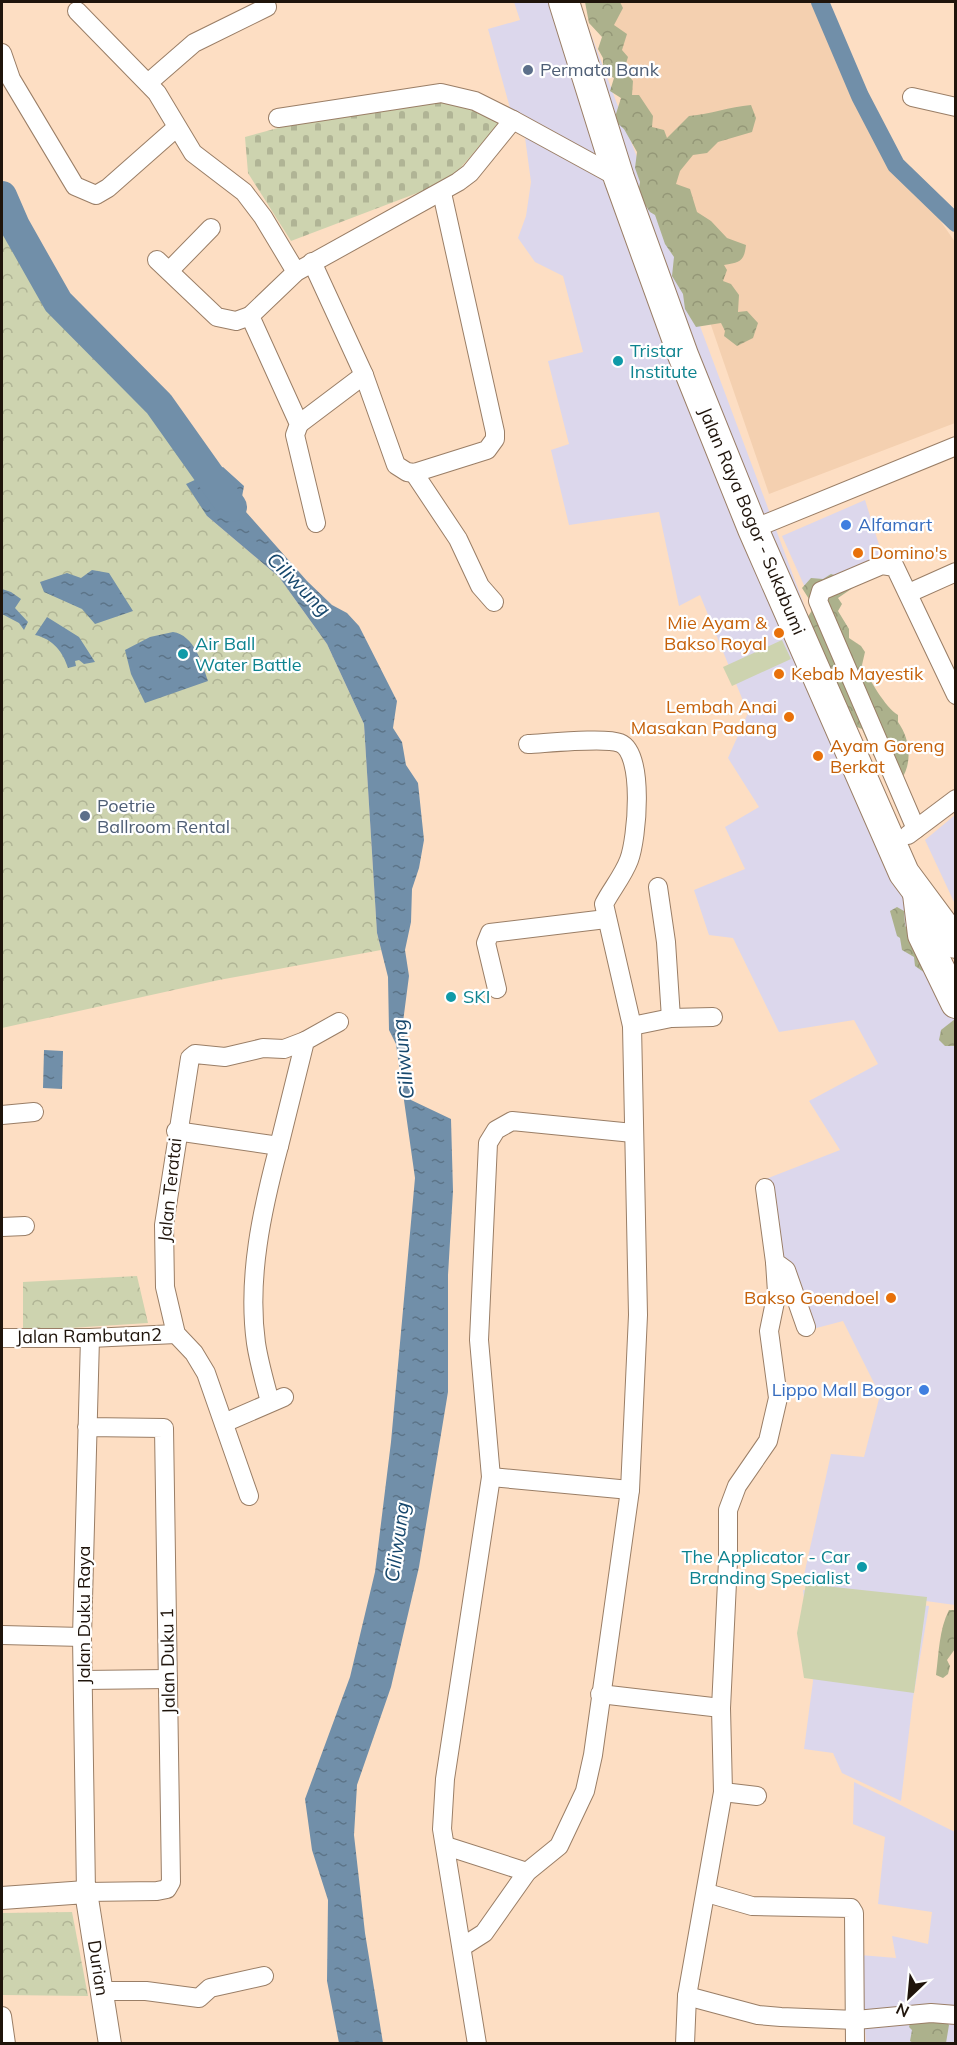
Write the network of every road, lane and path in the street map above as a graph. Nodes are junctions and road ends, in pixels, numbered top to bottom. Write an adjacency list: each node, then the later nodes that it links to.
1 (564, 2): 11 (highway, Jalan Raya Bogor - Sukabumi)
2 (267, 7): 5 (street)
3 (77, 11): 5 (street)
4 (2, 53): 10 (street)
5 (148, 83): 10 (street)
6 (912, 97): 7 (street)
7 (956, 107)
8 (278, 118): 9 (street)
9 (513, 120): 11 (street); 12 (street)
10 (176, 128): 15 (street)
11 (619, 178): 22 (highway, Jalan Raya Bogor - Sukabumi)
12 (442, 193): 14 (street); 20 (street)
13 (211, 228): 16 (street)
14 (312, 262): 15 (street); 17 (street)
15 (296, 272): 16 (street)
16 (250, 316): 18 (street)
17 (364, 375): 18 (street); 20 (street)
18 (299, 424): 21 (street)
19 (956, 446): 22 (street)
20 (414, 473): 25 (street)
21 (316, 523)
22 (753, 529): 30 (highway, Jalan Raya Bogor - Sukabumi)
23 (956, 572): 24 (street)
24 (909, 593): 26 (street); 29 (street)
25 (494, 602)
26 (956, 695)
27 (528, 744): 32 (street)
28 (956, 799): 29 (street)
29 (916, 829): 30 (street)
30 (892, 846): 33 (highway, Jalan Raya Bogor - Sukabumi)
31 (658, 887): 37 (street)
32 (606, 919): 34 (street); 39 (street)
33 (942, 936): 35 (highway, Jalan Raya Bogor - Sukabumi)
34 (497, 989)
35 (956, 1003)
36 (713, 1017): 37 (street)
37 (671, 1018): 39 (street)
38 (339, 1023): 40 (street)
39 (632, 1026): 44 (street)
40 (305, 1041): 43 (street, Jalan Teratai); 45 (street)
41 (33, 1112): 42 (street)
42 (2, 1115)
43 (176, 1131): 45 (street); 51 (street, Jalan Teratai)
44 (633, 1133): 56 (street); 57 (street)
45 (279, 1146): 54 (street)
46 (765, 1188): 49 (street)
47 (25, 1226): 48 (street)
48 (2, 1227)
49 (775, 1262): 50 (street); 64 (street)
50 (806, 1327)
51 (176, 1334): 53 (street, Jalan Rambutan2); 54 (street, Jalan Teratai)
52 (2, 1338): 53 (street, Jalan Rambutan2)
53 (90, 1338): 55 (street, Jalan Duku Raya)
54 (224, 1423): 58 (street, Jalan Teratai)
55 (87, 1427): 60 (street, Jalan Duku Raya); 61 (street, Jalan Duku 1)
56 (491, 1477): 57 (street); 67 (street)
57 (630, 1490): 63 (street)
58 (249, 1496)
59 (2, 1635): 60 (street)
60 (82, 1637): 62 (street, Jalan Duku Raya)
61 (168, 1679): 62 (street); 69 (street, Jalan Duku 1)
62 (83, 1680): 69 (street, Jalan Duku Raya)
63 (600, 1694): 64 (street); 68 (street)
64 (721, 1708): 65 (street)
65 (723, 1792): 66 (street); 70 (street)
66 (757, 1796)
67 (446, 1846): 68 (street); 72 (street)
68 (527, 1872): 72 (street)
69 (86, 1892): 71 (street); 74 (street, Durian)
70 (707, 1893): 75 (street); 78 (street)
71 (2, 1898)
72 (462, 1947): 81 (street)
73 (264, 1976): 74 (street)
74 (103, 1991): 80 (street, Durian)
75 (687, 1996): 78 (street); 82 (street)
76 (956, 2015): 78 (street)
77 (2, 2016): 79 (street)
78 (856, 2020): 83 (street)
79 (6, 2043)
80 (106, 2043)
81 (477, 2043)
82 (685, 2043)
83 (855, 2043)

